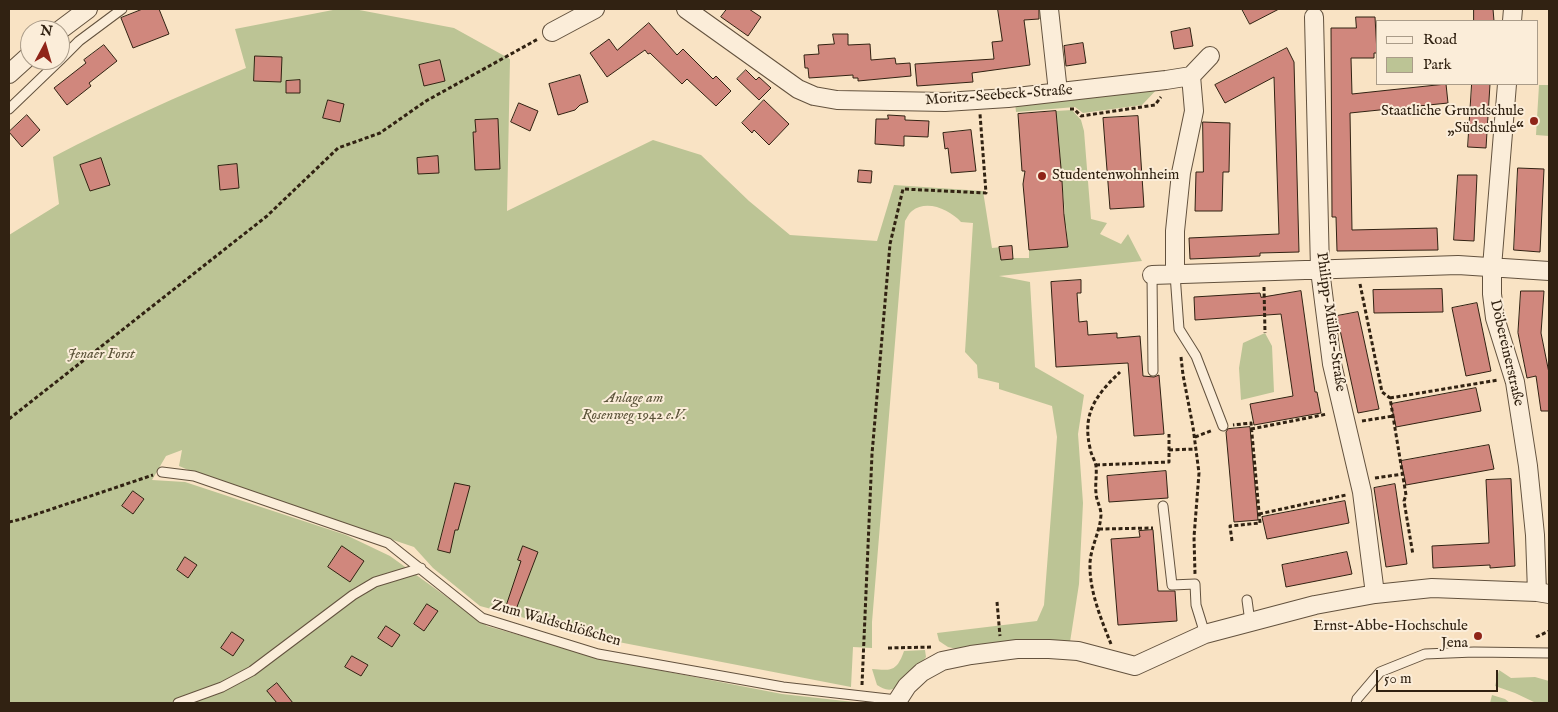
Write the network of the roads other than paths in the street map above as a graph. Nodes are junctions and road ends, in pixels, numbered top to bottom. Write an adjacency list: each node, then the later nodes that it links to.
1 (88, 9): 7 (street)
2 (121, 9): 9 (lane)
3 (595, 9): 8 (street)
4 (686, 9): 16 (street, Moritz-Seebeck-Straße)
5 (1049, 9): 16 (street)
6 (1314, 17): 19 (street, Philipp-Müller-Straße)
7 (70, 22)
8 (552, 32)
9 (70, 50)
10 (1210, 56): 14 (street)
11 (20, 64): 13 (street)
12 (50, 70): 17 (lane)
13 (9, 74)
14 (1191, 76): 16 (street, Moritz-Seebeck-Straße); 21 (street)
15 (1507, 85): 18 (street, Döbereinerstraße)
16 (1058, 92)
17 (9, 109)
18 (1492, 268): 19 (street); 20 (street); 28 (street, Döbereinerstraße)
19 (1320, 270): 21 (street); 29 (street, Philipp-Müller-Straße)
20 (1549, 271)
21 (1175, 274): 22 (street); 24 (lane)
22 (1152, 275): 23 (lane)
23 (1153, 372)
24 (1224, 426)
25 (162, 472): 27 (lane, Zum Waldschlößchen)
26 (1163, 506): 32 (lane)
27 (421, 568): 34 (lane, Zum Waldschlößchen); 35 (lane)
28 (1543, 593): 29 (street)
29 (1375, 594): 31 (street)
30 (1247, 600): 31 (lane)
31 (1250, 622): 32 (street)
32 (1205, 634): 34 (street)
33 (1549, 653): 36 (lane)
34 (896, 702)
35 (178, 703)
36 (1356, 703)

